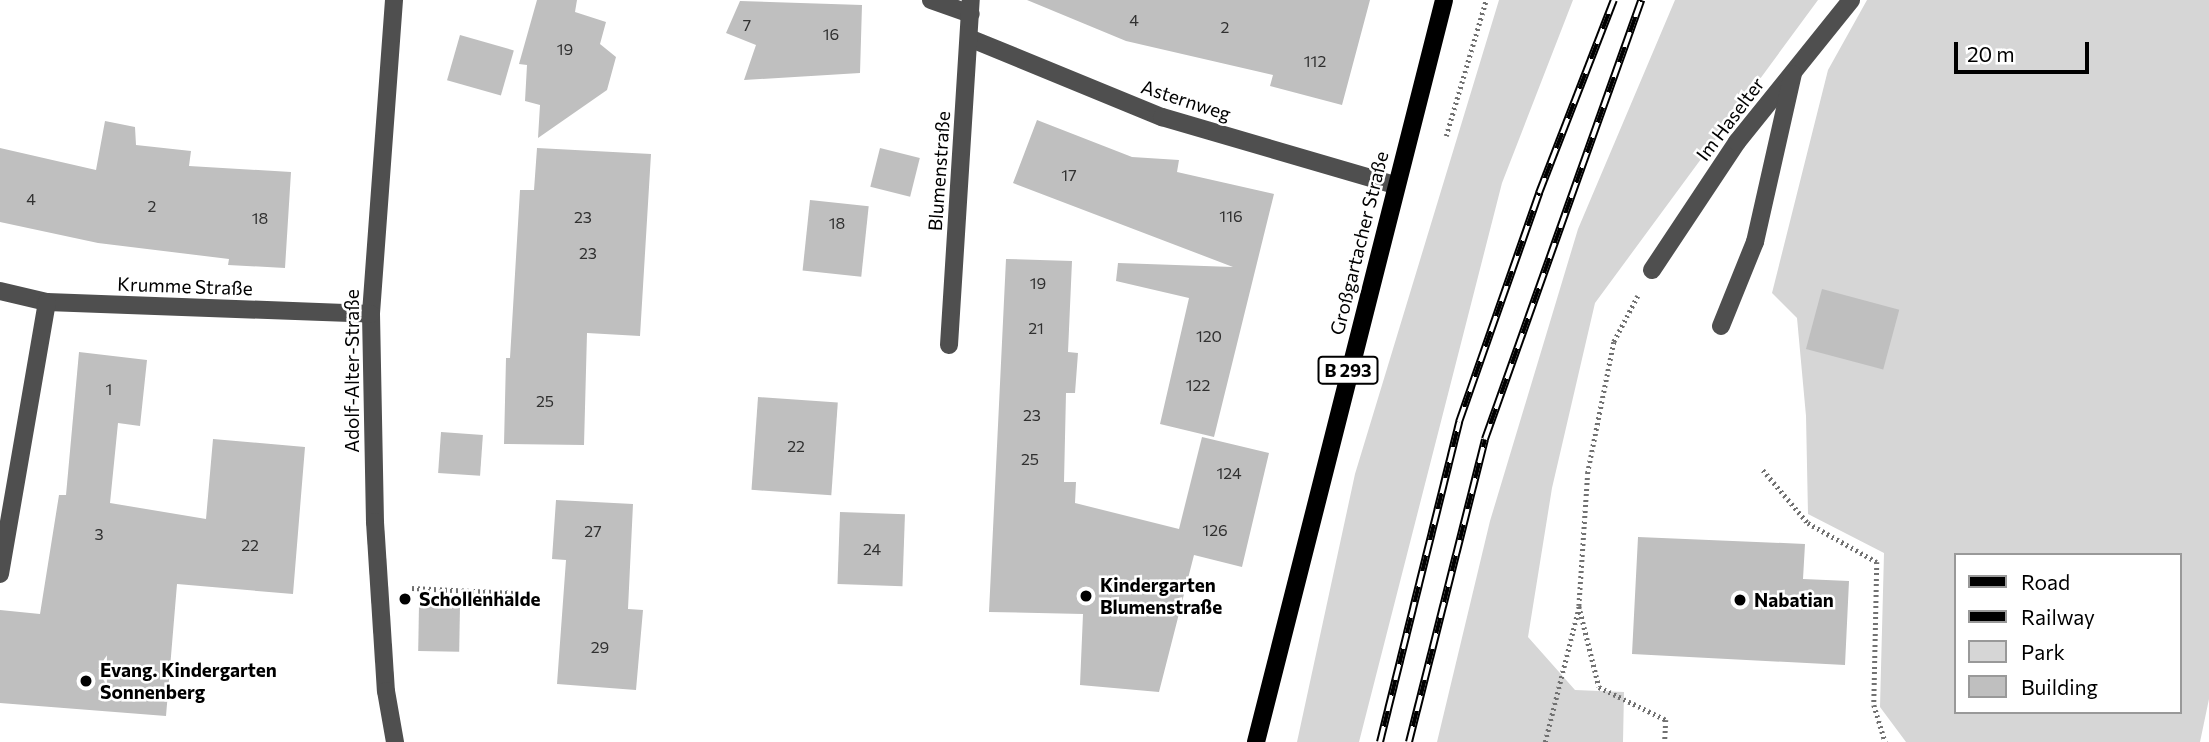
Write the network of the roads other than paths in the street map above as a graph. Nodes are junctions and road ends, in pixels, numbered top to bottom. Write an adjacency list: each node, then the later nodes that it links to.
1 (394, 0): 12 (street, Adolf-Alter-Straße)
2 (931, 0): 5 (street)
3 (1444, 0): 8 (main road, Großgartacher Straße / B 293)
4 (1851, 0): 7 (street, Im Haselter)
5 (971, 7): 6 (street, Blumenstraße)
6 (969, 38): 8 (street, Asternweg); 14 (street, Blumenstraße)
7 (1794, 71): 9 (street, Im Haselter); 13 (street)
8 (1394, 185): 17 (main road, Großgartacher Straße / B 293)
9 (1652, 270)
10 (0, 291): 11 (street, Krumme Straße)
11 (47, 302): 12 (street, Krumme Straße); 15 (street)
12 (370, 314): 16 (street, Adolf-Alter-Straße)
13 (1721, 326)
14 (949, 345)
15 (0, 574)
16 (395, 742)
17 (1256, 742)

